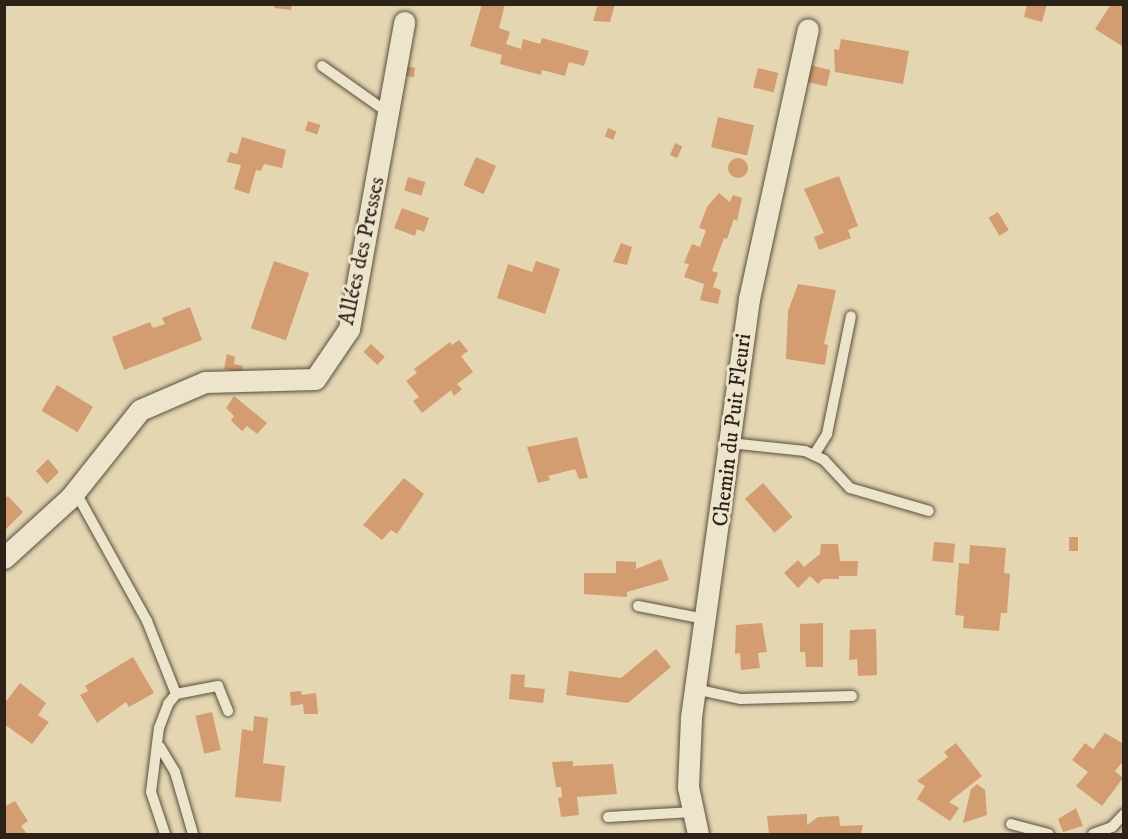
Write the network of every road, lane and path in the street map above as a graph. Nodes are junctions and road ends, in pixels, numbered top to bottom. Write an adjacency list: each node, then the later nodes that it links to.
1 (404, 22): 4 (street, Allées des Presses)
2 (808, 29): 6 (street, Chemin du Puit Fleuri)
3 (322, 66): 4 (lane)
4 (390, 114): 8 (street, Allées des Presses)
5 (851, 315): 7 (lane)
6 (730, 443): 7 (lane); 12 (street, Chemin du Puit Fleuri)
7 (814, 455): 9 (lane)
8 (75, 491): 10 (street, Allées des Presses); 14 (lane)
9 (929, 511)
10 (4, 558)
11 (638, 606): 12 (lane)
12 (705, 619): 13 (street, Chemin du Puit Fleuri)
13 (695, 689): 15 (lane); 18 (street, Chemin du Puit Fleuri)
14 (176, 694): 16 (lane); 17 (lane)
15 (852, 696)
16 (228, 711)
17 (160, 747): 22 (lane); 23 (lane)
18 (693, 812): 20 (lane); 24 (street, Chemin du Puit Fleuri)
19 (1124, 814): 26 (lane)
20 (608, 817)
21 (1011, 824): 25 (lane)
22 (165, 834)
23 (193, 834)
24 (698, 834)
25 (1049, 834)
26 (1093, 834)

